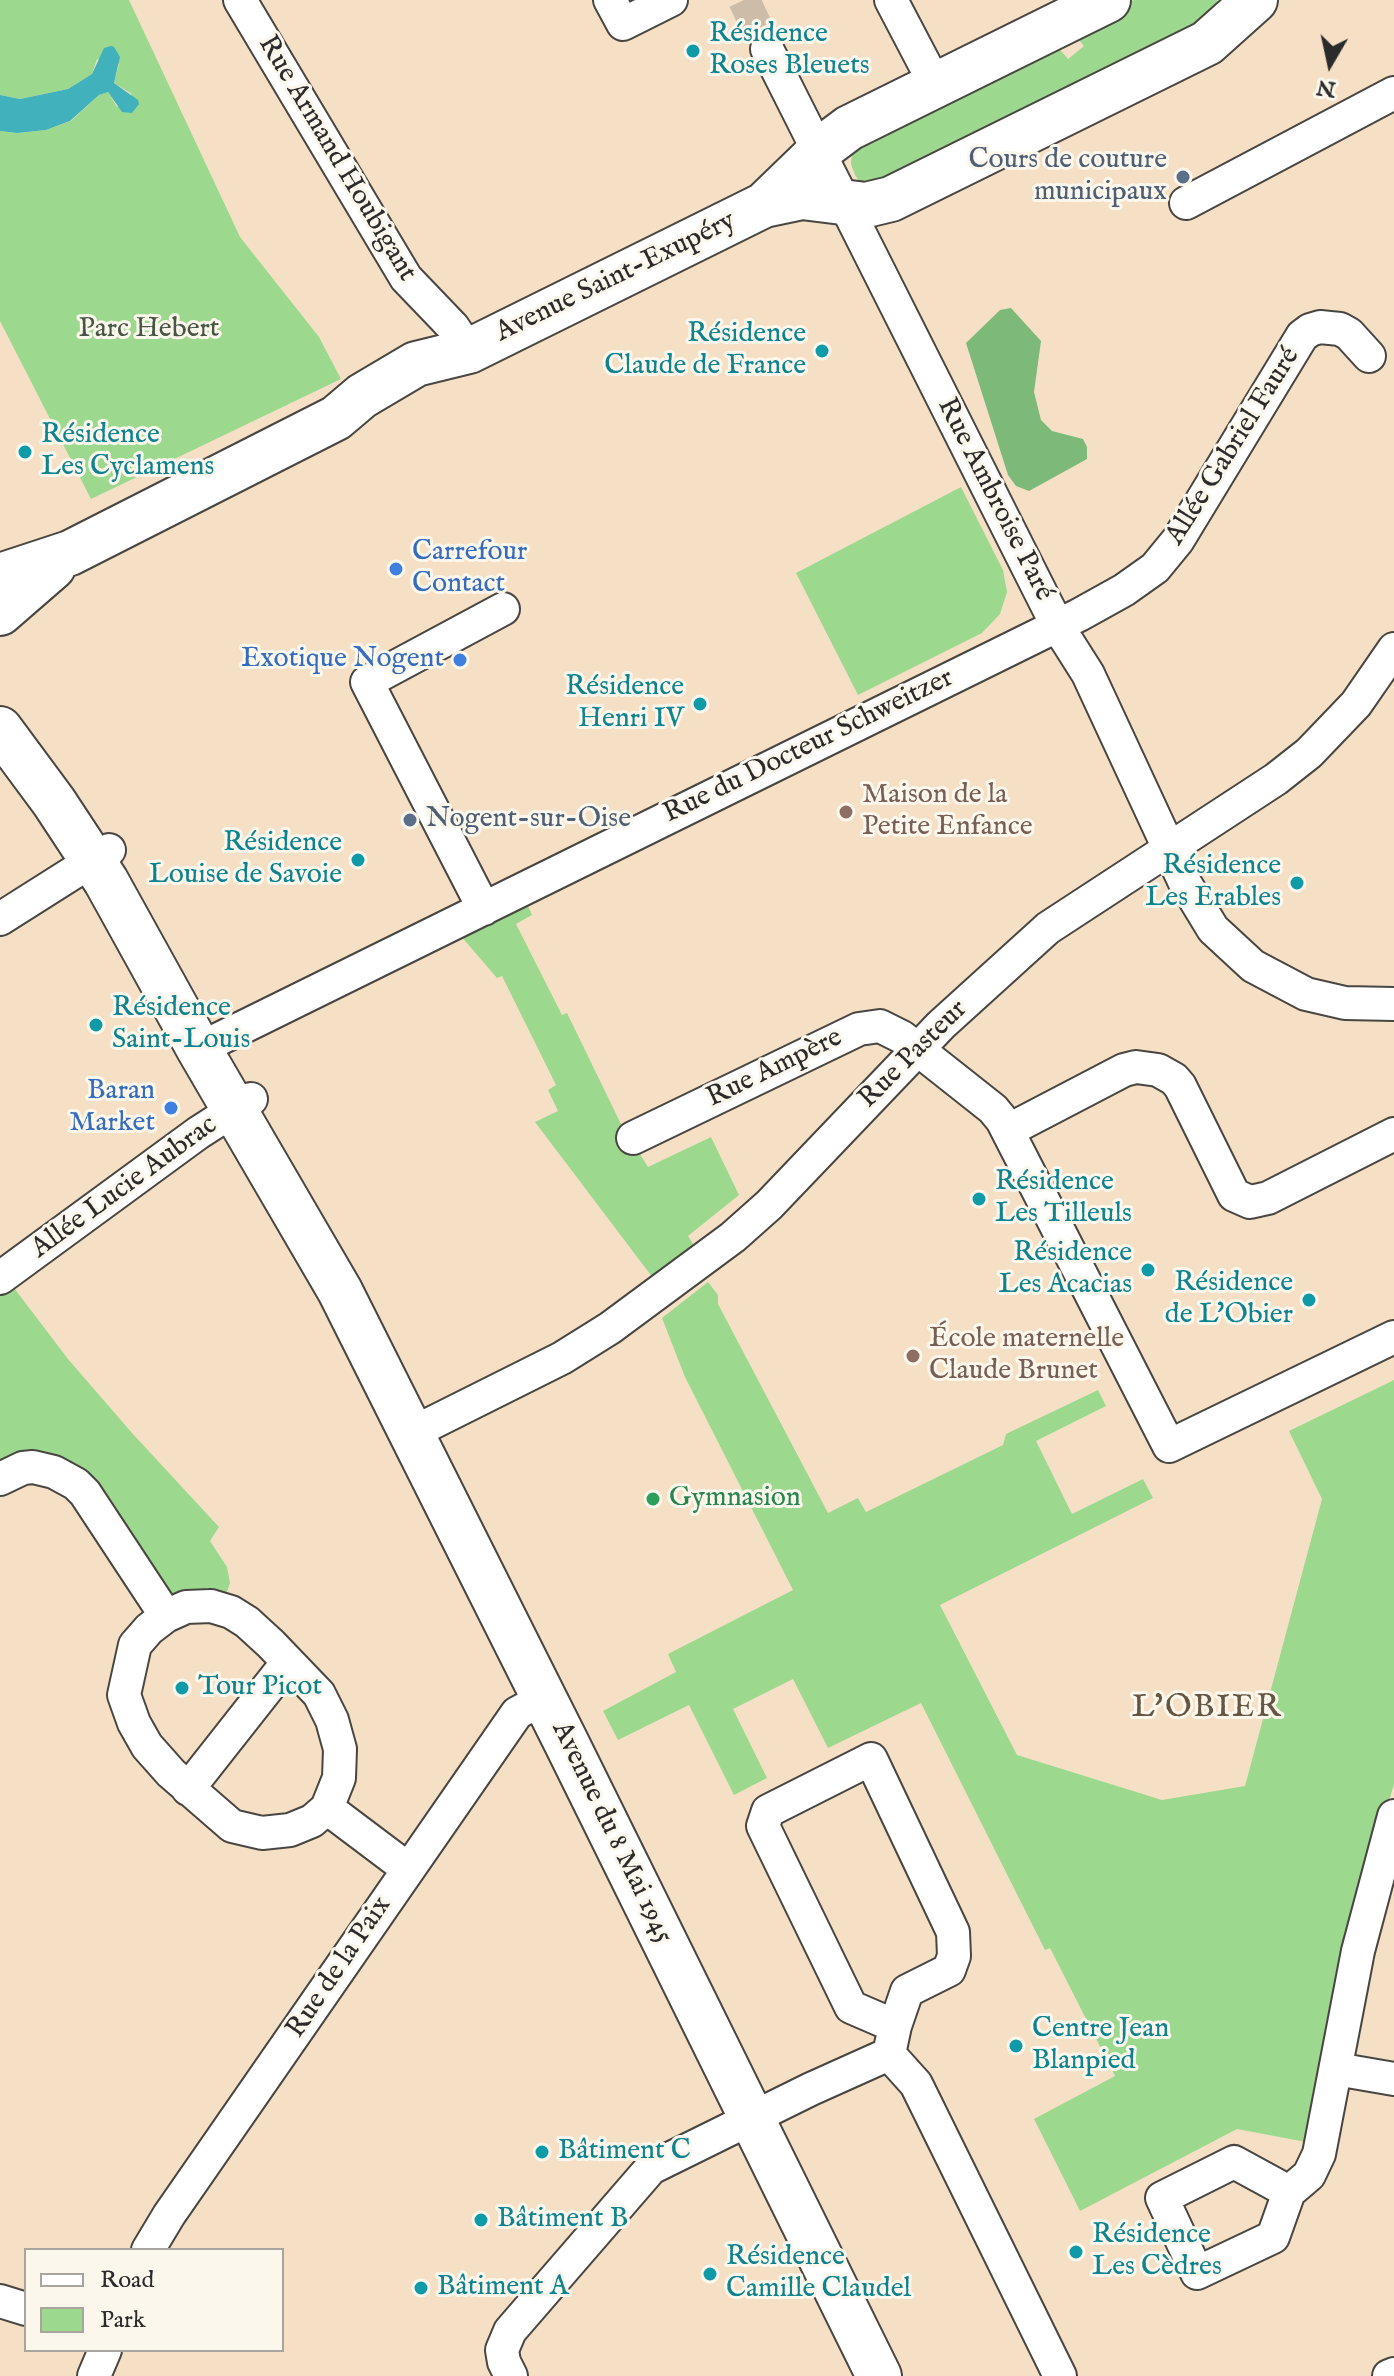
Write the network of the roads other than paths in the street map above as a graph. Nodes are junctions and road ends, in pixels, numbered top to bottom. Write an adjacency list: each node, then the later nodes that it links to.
1 (240, 0): 15 (street, Rue Armand Houbigant)
2 (610, 0): 3 (street)
3 (671, 0)
4 (891, 0): 9 (street)
5 (1108, 0): 9 (main road, Avenue Saint-Exupéry)
6 (1255, 0): 7 (main road, Avenue Saint-Exupéry)
7 (1225, 17): 13 (main road, Avenue Saint-Exupéry)
8 (767, 49): 11 (street, Rue Ambroise Paré)
9 (935, 84): 11 (main road, Avenue Saint-Exupéry)
10 (1394, 93): 12 (street)
11 (818, 152): 13 (street, Rue Ambroise Paré); 14 (main road, Avenue Saint-Exupéry)
12 (1186, 203)
13 (845, 204): 14 (main road, Avenue Saint-Exupéry); 21 (street, Rue Ambroise Paré)
14 (764, 205): 15 (main road, Avenue Saint-Exupéry)
15 (469, 351): 17 (main road, Avenue Saint-Exupéry)
16 (1369, 356): 21 (street, Allée Gabriel Fauré)
17 (70, 553): 18 (main road, Avenue Saint-Exupéry); 20 (main road, Avenue Saint-Exupéry)
18 (0, 576)
19 (503, 609): 27 (street)
20 (0, 613)
21 (1057, 625): 25 (street, Rue Ambroise Paré); 27 (street, Rue du Docteur Schweitzer)
22 (1394, 649): 25 (street, Rue Pasteur)
23 (0, 696): 26 (main road)
24 (0, 729): 26 (main road)
25 (1170, 847): 29 (street, Rue Ambroise Paré); 31 (street, Rue Pasteur)
26 (100, 855): 28 (street); 30 (main road, Avenue du 8 Mai 1945); 32 (main road, Avenue du 8 Mai 1945)
27 (484, 909): 30 (street, Rue du Docteur Schweitzer)
28 (0, 919)
29 (1394, 1004)
30 (217, 1040): 32 (main road, Avenue du 8 Mai 1945)
31 (917, 1049): 33 (street, Rue Ampère); 35 (street, Rue Ampère); 38 (street, Rue Pasteur)
32 (243, 1104): 36 (street, Allée Lucie Aubrac); 38 (main road, Avenue du 8 Mai 1945)
33 (1009, 1130): 34 (street); 37 (street, Rue Ampère)
34 (1394, 1134)
35 (633, 1138)
36 (0, 1278)
37 (1394, 1337)
38 (412, 1433): 42 (main road, Avenue du 8 Mai 1945)
39 (0, 1479): 40 (street)
40 (166, 1616): 41 (street); 43 (street)
41 (288, 1662): 43 (street); 44 (street)
42 (545, 1698): 46 (street, Rue de la Paix); 50 (main road, Avenue du 8 Mai 1945)
43 (188, 1789): 44 (street)
44 (327, 1808): 46 (street)
45 (1394, 1816): 48 (street)
46 (408, 1869): 52 (street, Rue de la Paix)
47 (892, 2040): 47 (street); 50 (street); 59 (street)
48 (1336, 2069): 49 (street); 51 (street)
49 (1394, 2079)
50 (752, 2118): 57 (street); 58 (main road, Avenue du 8 Mai 1945)
51 (1289, 2192)
52 (149, 2248)
53 (0, 2301): 54 (street)
54 (24, 2308)
55 (104, 2352): 56 (street)
56 (94, 2376)
57 (511, 2376)
58 (879, 2376)
59 (1060, 2376)

